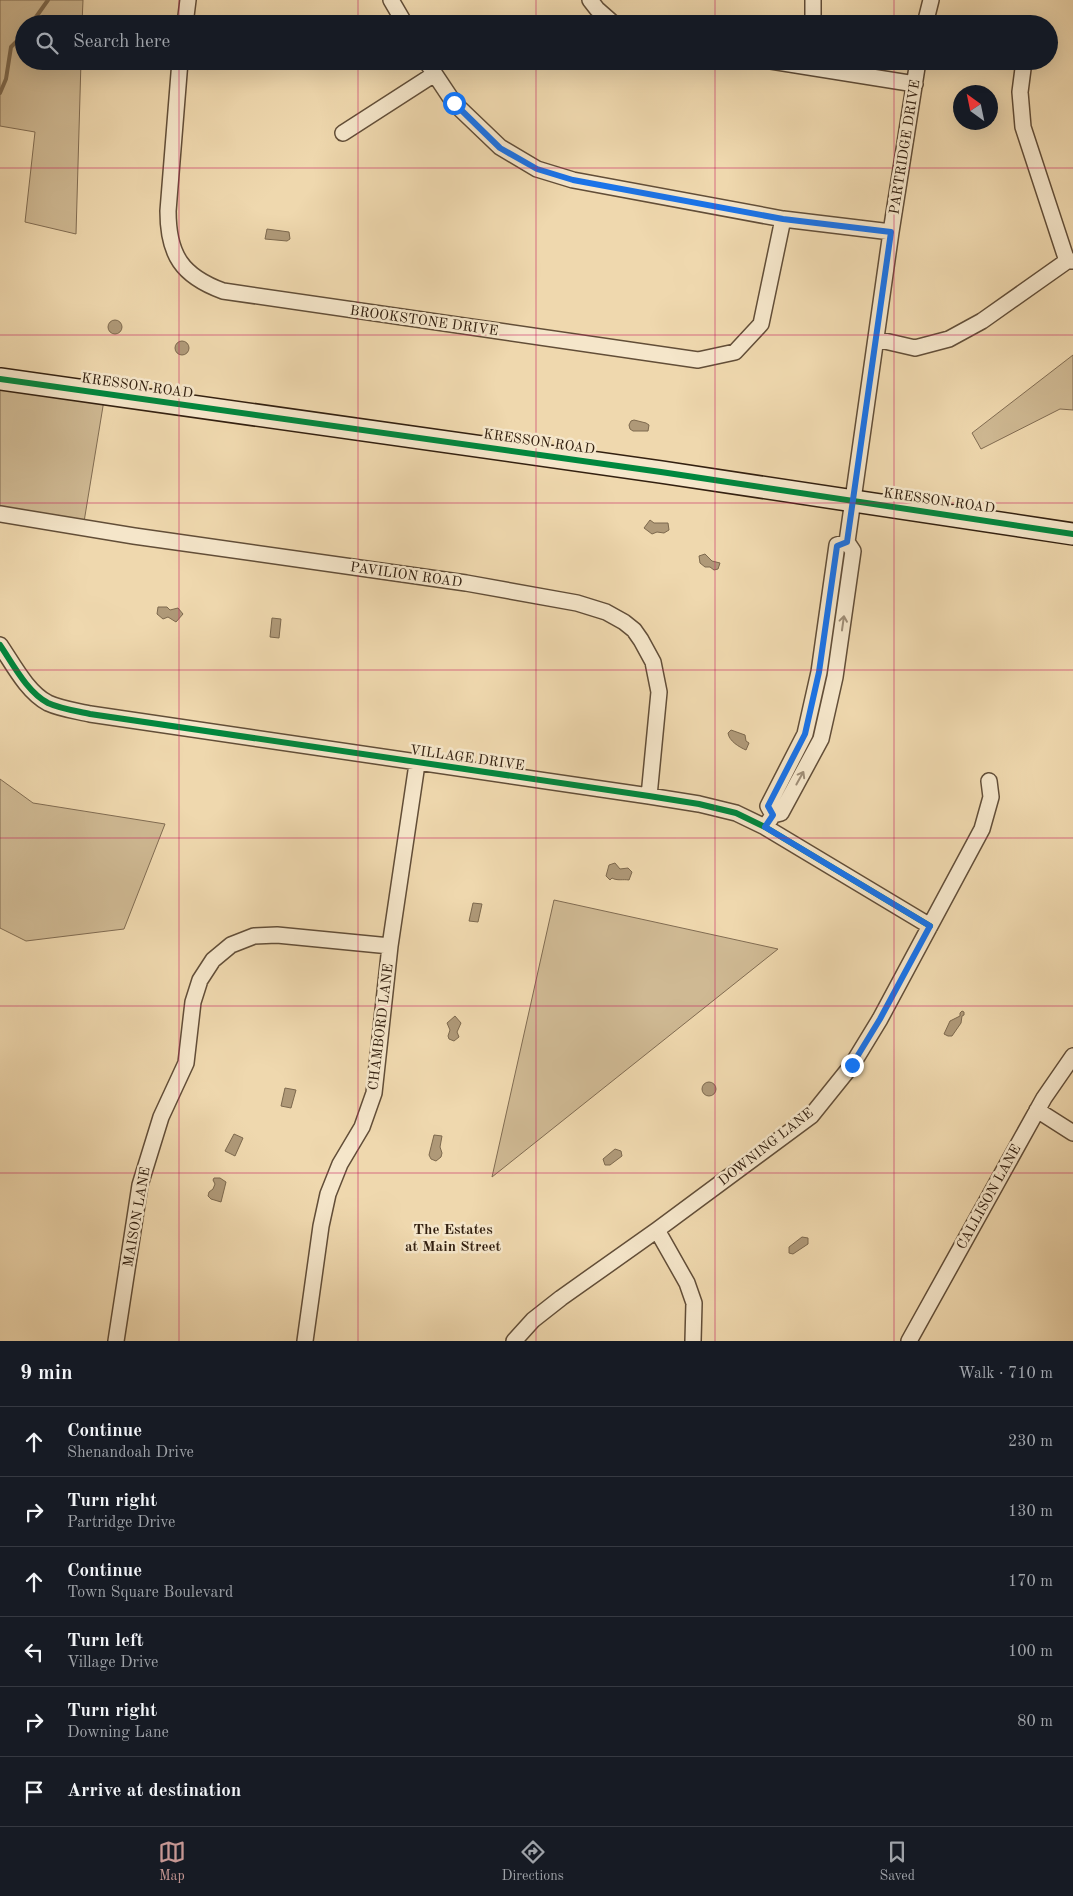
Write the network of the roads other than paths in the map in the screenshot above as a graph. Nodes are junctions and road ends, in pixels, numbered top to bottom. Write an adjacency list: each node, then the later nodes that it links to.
1 (188, 0): 6 (street)
2 (391, 0): 7 (street)
3 (590, 0): 8 (street)
4 (813, 0): 9 (street)
5 (931, 0): 10 (street)
6 (186, 15)
7 (400, 15)
8 (604, 15)
9 (813, 15)
10 (927, 15)
11 (179, 70): 19 (street, BROOKSTONE DRIVE)
12 (430, 70): 16 (street)
13 (841, 70): 17 (street)
14 (917, 70): 17 (street, PARTRIDGE DRIVE)
15 (1023, 70): 21 (street)
16 (433, 75): 18 (street); 19 (street)
17 (915, 84): 20 (street, PARTRIDGE DRIVE)
18 (343, 133)
19 (783, 219): 20 (street)
20 (891, 232): 22 (street, PARTRIDGE DRIVE)
21 (1070, 261): 22 (street)
22 (876, 340): 24 (street, PARTRIDGE DRIVE)
23 (0, 379): 24 (main road, KRESSON ROAD)
24 (853, 501): 26 (main road, KRESSON ROAD); 31 (street, PARTRIDGE DRIVE)
25 (0, 514): 30 (street, PAVILION ROAD)
26 (1073, 534)
27 (0, 645): 28 (street, VILLAGE DRIVE)
28 (417, 764): 30 (street, VILLAGE DRIVE); 33 (street, CHAMBORD LANE)
29 (989, 781): 32 (street, DOWNING LANE)
30 (649, 796): 31 (street, VILLAGE DRIVE)
31 (769, 821): 32 (street, VILLAGE DRIVE)
32 (930, 926): 37 (street, DOWNING LANE)
33 (390, 946): 38 (street, MAISON LANE); 39 (street, CHAMBORD LANE)
34 (1073, 1056): 35 (street, CALLISON LANE)
35 (1037, 1110): 36 (street); 42 (street, CALLISON LANE)
36 (1073, 1133)
37 (657, 1230): 40 (street, DOWNING LANE); 41 (street)
38 (116, 1341)
39 (305, 1341)
40 (514, 1341)
41 (693, 1341)
42 (909, 1341)

